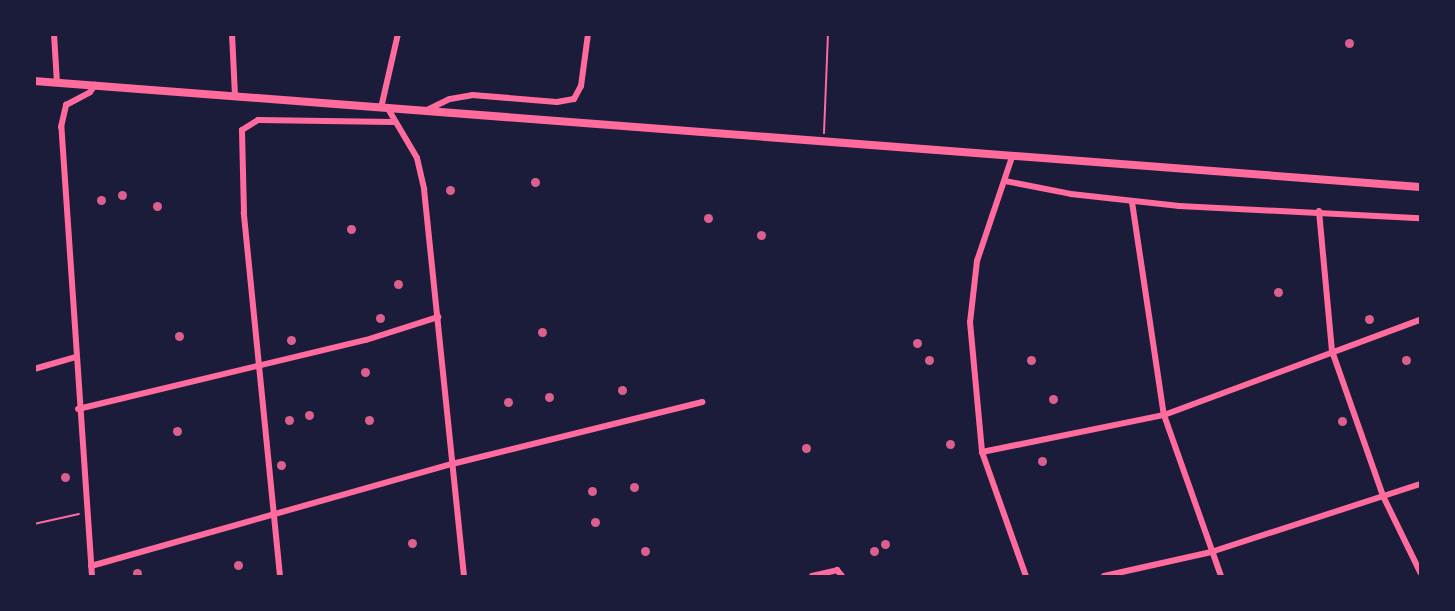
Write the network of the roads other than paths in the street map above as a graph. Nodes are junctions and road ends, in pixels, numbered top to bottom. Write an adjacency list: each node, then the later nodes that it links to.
1 (54, 34): 6 (street)
2 (232, 34): 8 (street)
3 (398, 34): 9 (street)
4 (588, 34): 10 (street)
5 (34, 81): 6 (street)
6 (57, 82): 7 (street)
7 (95, 85): 8 (street); 21 (street)
8 (236, 96): 9 (street)
9 (384, 108): 10 (street); 11 (street)
10 (426, 111): 12 (street)
11 (393, 122): 18 (street); 22 (street)
12 (1012, 157): 13 (street); 14 (street)
13 (1005, 181): 15 (street); 27 (street)
14 (1420, 187)
15 (1132, 202): 16 (street); 26 (street)
16 (1319, 211): 17 (street); 20 (street)
17 (1420, 218)
18 (438, 317): 22 (street); 28 (street)
19 (1420, 320): 20 (street)
20 (1332, 351): 26 (street); 30 (street)
21 (76, 357): 23 (street); 25 (street)
22 (258, 364): 25 (street); 31 (street)
23 (34, 369)
24 (702, 402): 28 (street)
25 (78, 409): 33 (street)
26 (1164, 415): 27 (street); 32 (street)
27 (982, 452): 40 (street)
28 (452, 464): 31 (street); 37 (street)
29 (1420, 484): 30 (street)
30 (1383, 496): 32 (street); 34 (street)
31 (273, 514): 33 (street); 36 (street)
32 (1211, 552): 41 (street); 42 (street)
33 (91, 566): 35 (street)
34 (1420, 572)
35 (92, 576)
36 (280, 576)
37 (464, 576)
38 (812, 576): 39 (street)
39 (842, 576)
40 (1026, 576)
41 (1104, 576)
42 (1221, 576)

